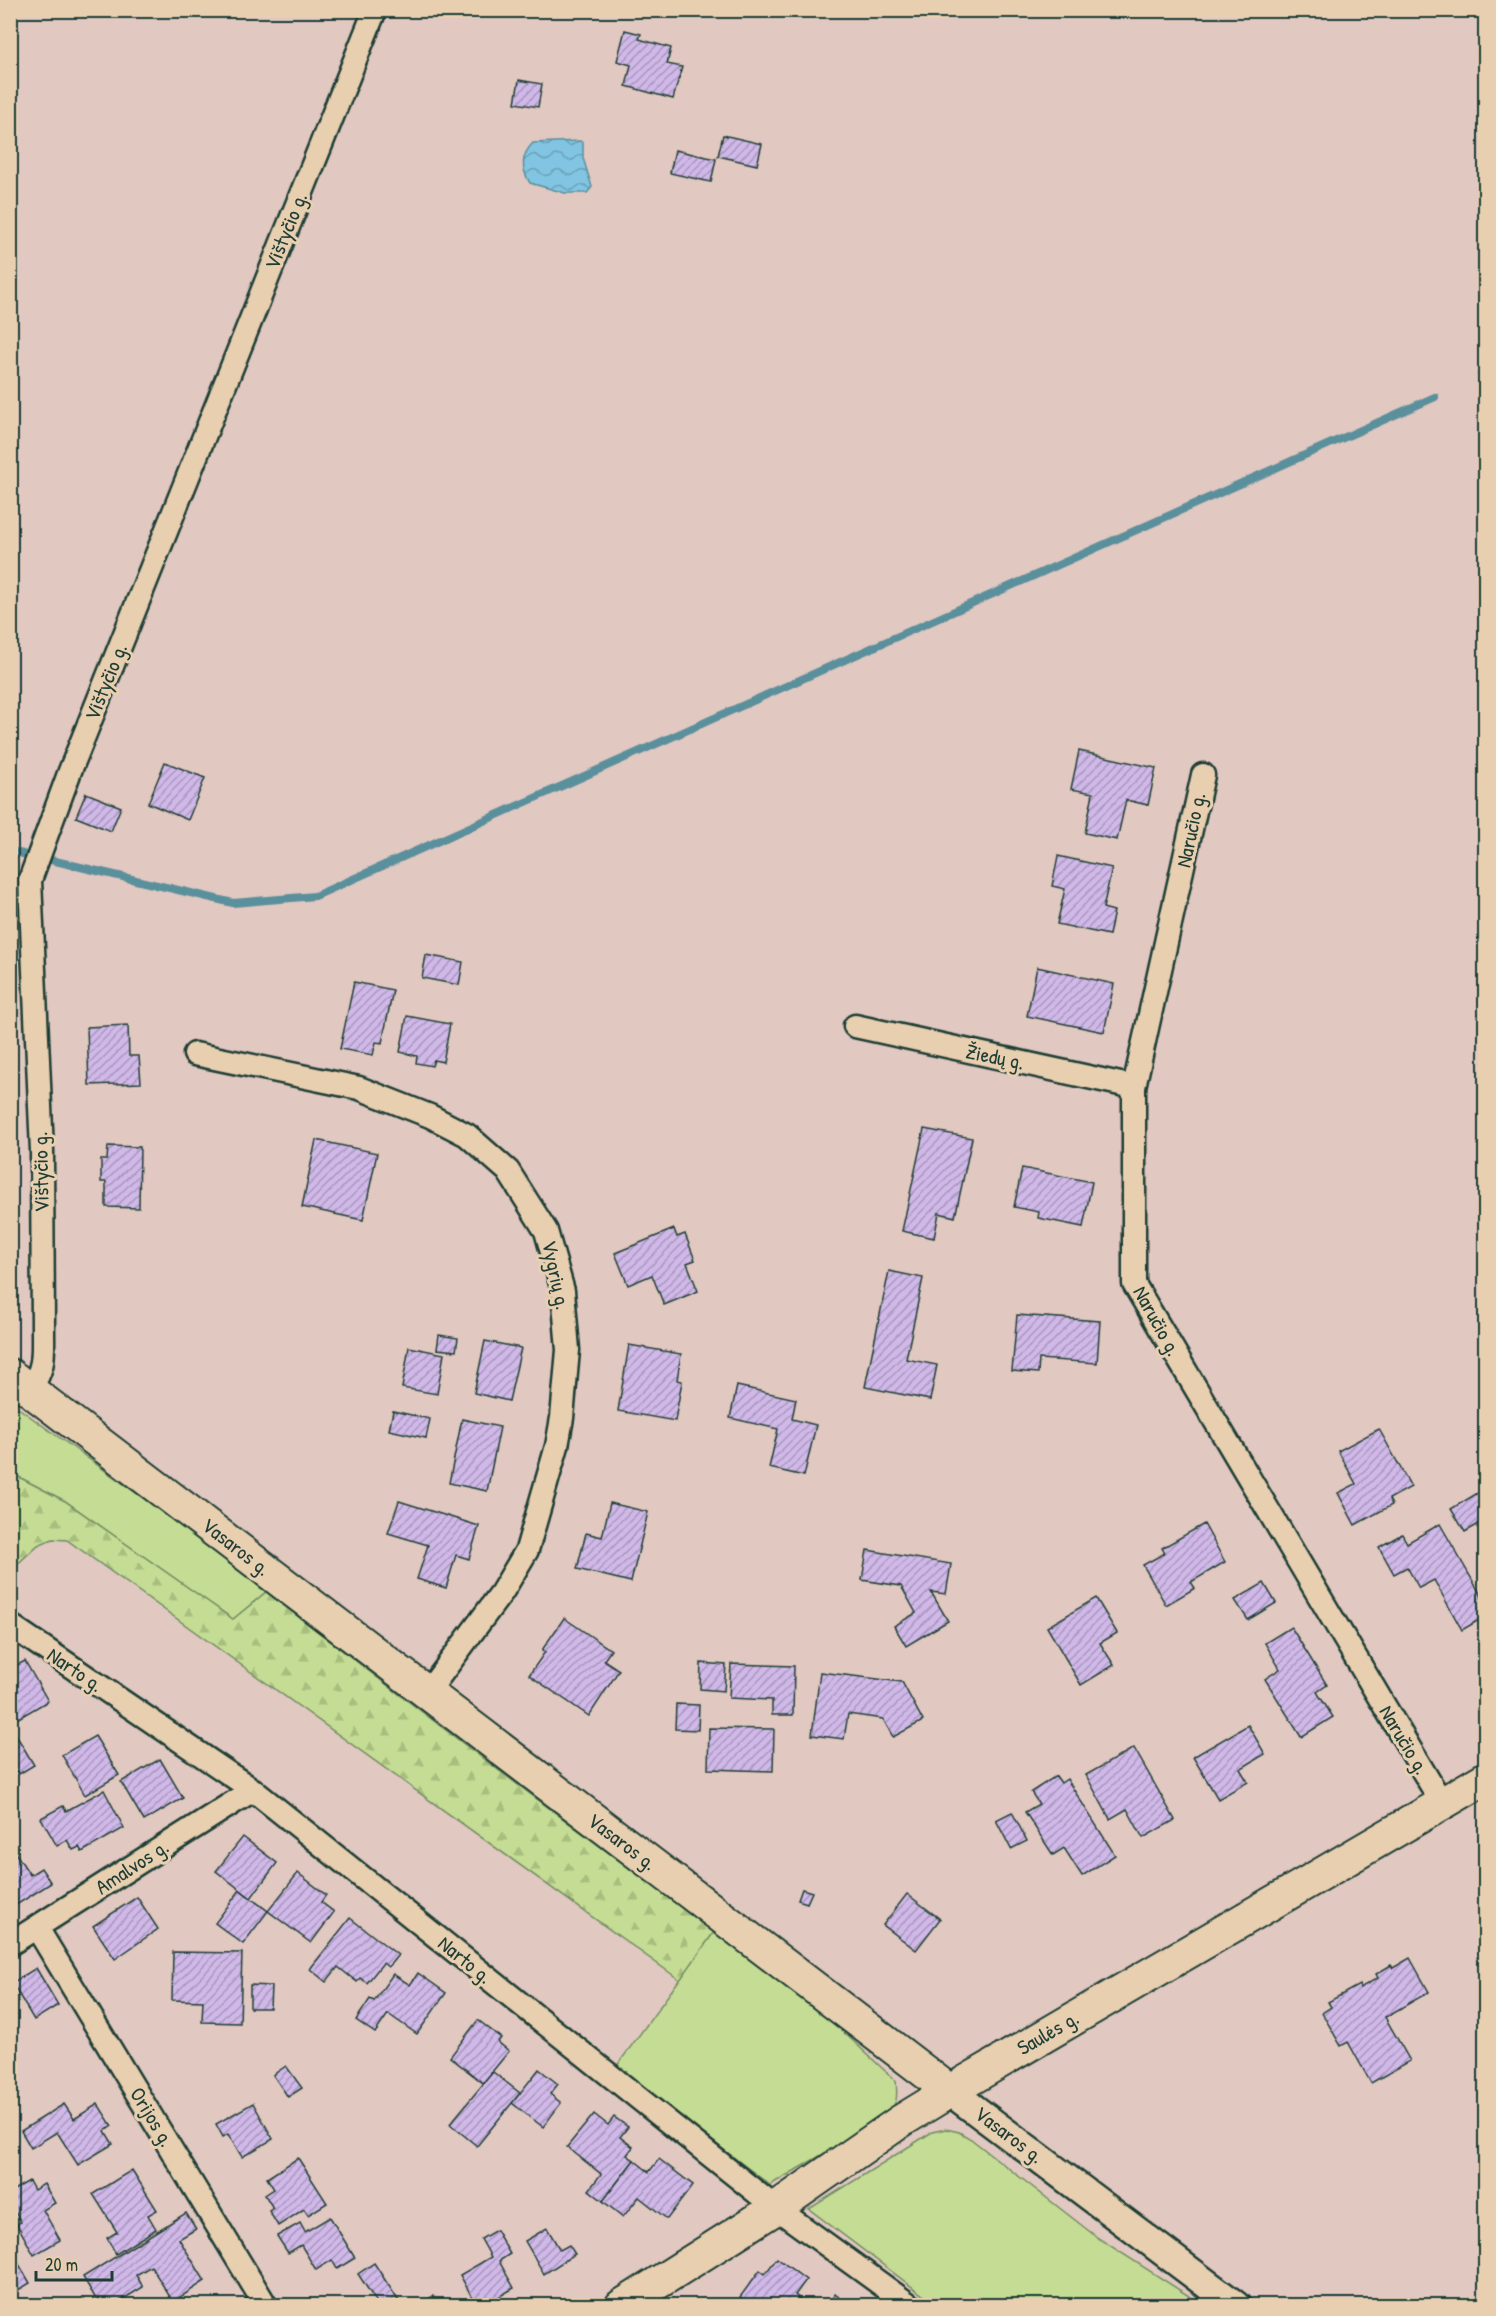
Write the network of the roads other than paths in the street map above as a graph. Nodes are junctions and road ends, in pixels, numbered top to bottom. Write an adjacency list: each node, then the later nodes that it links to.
1 (375, 10): 6 (street, Vištyčio g.)
2 (1203, 775): 5 (street, Naručio g.)
3 (855, 1026): 5 (street, Žiedų g.)
4 (195, 1054): 8 (street, Vygrių g.)
5 (1134, 1087): 11 (street, Naručio g.)
6 (20, 1382): 8 (main road, Vasaros g.)
7 (10, 1626): 10 (street, Narto g.)
8 (427, 1693): 14 (main road, Vasaros g.)
9 (1485, 1778): 11 (main road, Saulės g.)
10 (253, 1790): 12 (street, Amalvos g.); 15 (street, Narto g.)
11 (1442, 1803): 14 (main road, Saulės g.)
12 (37, 1928): 13 (street, Amalvos g.); 16 (street, Orijos g.)
13 (10, 1944)
14 (950, 2091): 15 (main road, Saulės g.); 19 (street, Vasaros g.)
15 (776, 2208): 17 (main road, Saulės g.); 18 (street, Narto g.)
16 (266, 2306)
17 (621, 2306)
18 (911, 2306)
19 (1236, 2306)

